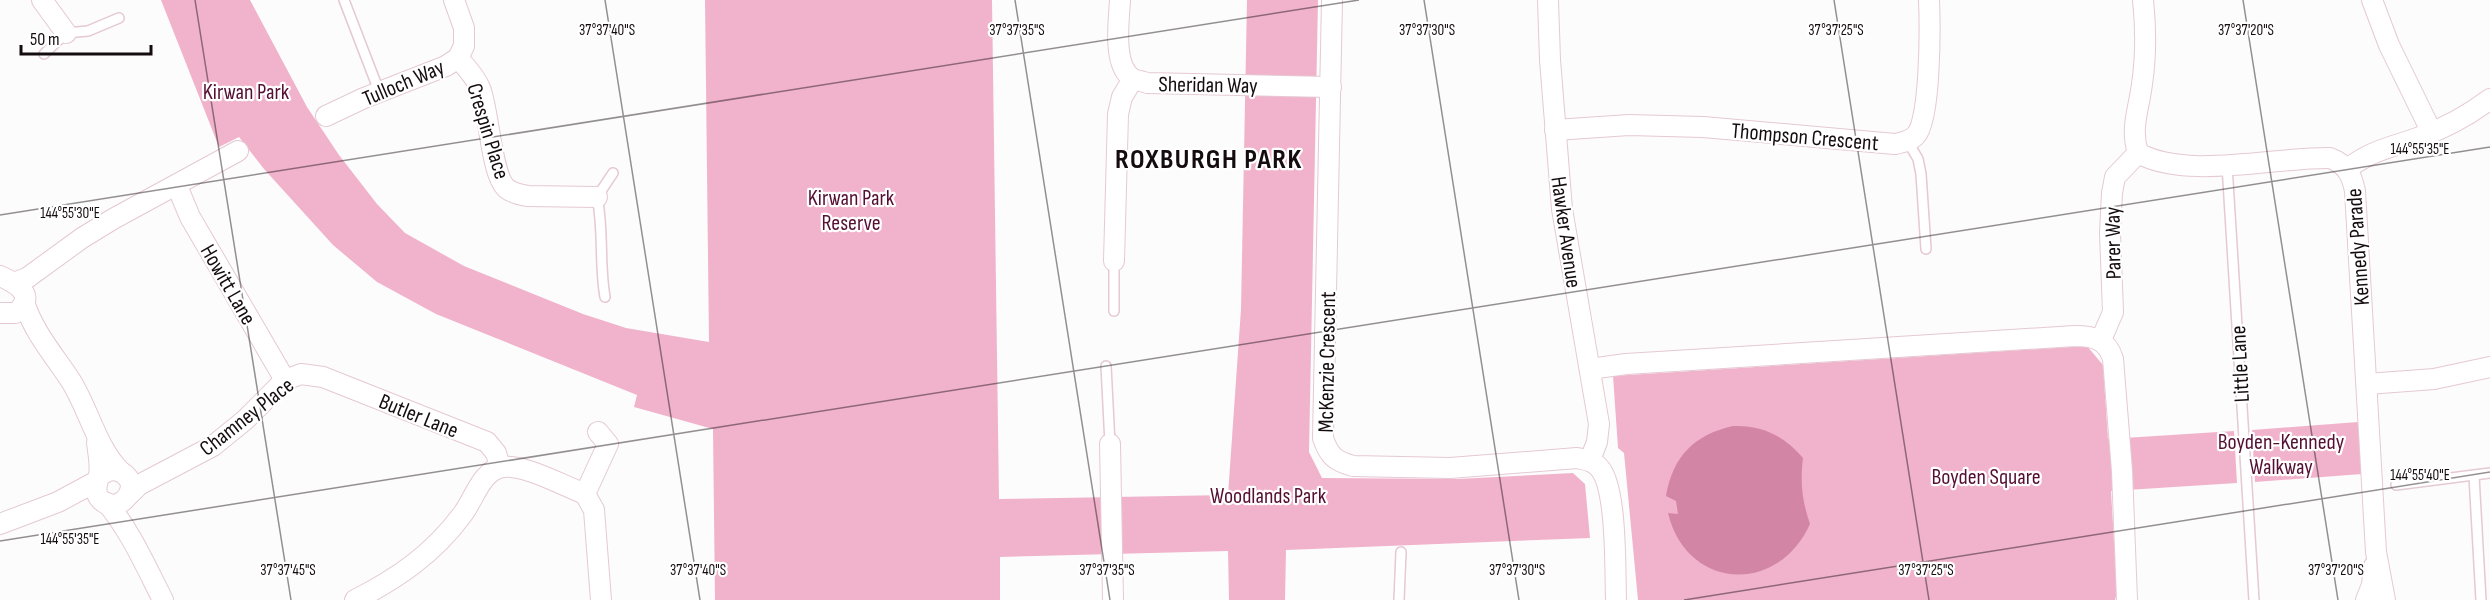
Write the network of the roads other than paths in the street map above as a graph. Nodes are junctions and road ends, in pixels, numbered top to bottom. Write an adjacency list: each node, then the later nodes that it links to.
1 (42, 0): 11 (street)
2 (344, 0): 16 (lane)
3 (454, 0): 13 (street, Tulloch Way)
4 (1120, 0): 14 (street, Sheridan Way)
5 (1332, 0): 15 (street, McKenzie Crescent)
6 (1548, 0): 19 (street, Hawker Avenue)
7 (1929, 0): 21 (street, Thompson Crescent)
8 (2143, 0): 23 (street)
9 (2372, 0): 20 (street)
10 (119, 18): 11 (lane)
11 (66, 33): 12 (lane)
12 (44, 54)
13 (458, 58): 16 (street, Tulloch Way); 28 (street, Crespin Place)
14 (1133, 79): 15 (street, Sheridan Way); 30 (street)
15 (1331, 87): 46 (street, McKenzie Crescent)
16 (379, 92): 18 (street, Tulloch Way)
17 (2490, 99): 20 (street)
18 (322, 113)
19 (1555, 130): 21 (street, Thompson Crescent); 39 (street, Hawker Avenue)
20 (2432, 133): 25 (street)
21 (1908, 142): 29 (lane)
22 (238, 151): 27 (street)
23 (2139, 153): 24 (street, Kennedy Parade); 35 (street, Parer Way)
24 (2227, 165): 25 (street, Kennedy Parade); 69 (lane, Little Lane)
25 (2347, 169): 42 (street, Kennedy Parade)
26 (613, 173): 28 (lane)
27 (177, 186): 31 (street); 41 (street, Howitt Lane)
28 (597, 197): 32 (lane)
29 (1926, 249)
30 (1114, 261): 33 (lane)
31 (12, 286): 34 (street); 36 (street)
32 (605, 297)
33 (1114, 311)
34 (2, 314): 36 (street)
35 (2101, 340): 39 (street); 68 (street)
36 (43, 344): 43 (street)
37 (1106, 366): 45 (lane)
38 (2490, 367): 42 (street)
39 (1590, 369): 46 (street, Hawker Avenue)
40 (323, 376): 41 (street, Chamney Place); 47 (street, Butler Lane)
41 (285, 380): 48 (street, Chamney Place)
42 (2367, 384): 61 (street, Kennedy Parade)
43 (95, 430): 49 (street); 52 (street)
44 (598, 432): 54 (street)
45 (1110, 444): 65 (street)
46 (1590, 460): 67 (street)
47 (500, 467): 54 (street); 63 (street)
48 (171, 468): 49 (street, Chamney Place); 55 (street, Chamney Place)
49 (122, 472): 52 (street); 55 (street)
50 (2490, 473): 51 (lane)
51 (2474, 476): 53 (lane); 72 (lane)
52 (98, 479): 56 (street); 57 (street)
53 (2396, 485)
54 (585, 494): 64 (street)
55 (129, 496): 57 (street); 59 (street)
56 (58, 502): 57 (street); 58 (street)
57 (104, 502): 59 (street)
58 (0, 524)
59 (133, 542): 62 (street)
60 (1401, 552): 66 (lane)
61 (2376, 552): 70 (street, Kennedy Parade); 71 (street, Kennedy Parade)
62 (163, 600)
63 (355, 600)
64 (601, 600)
65 (1113, 600)
66 (1399, 600)
67 (1616, 600)
68 (2127, 600)
69 (2254, 600)
70 (2366, 600)
71 (2385, 600)
72 (2481, 600)

